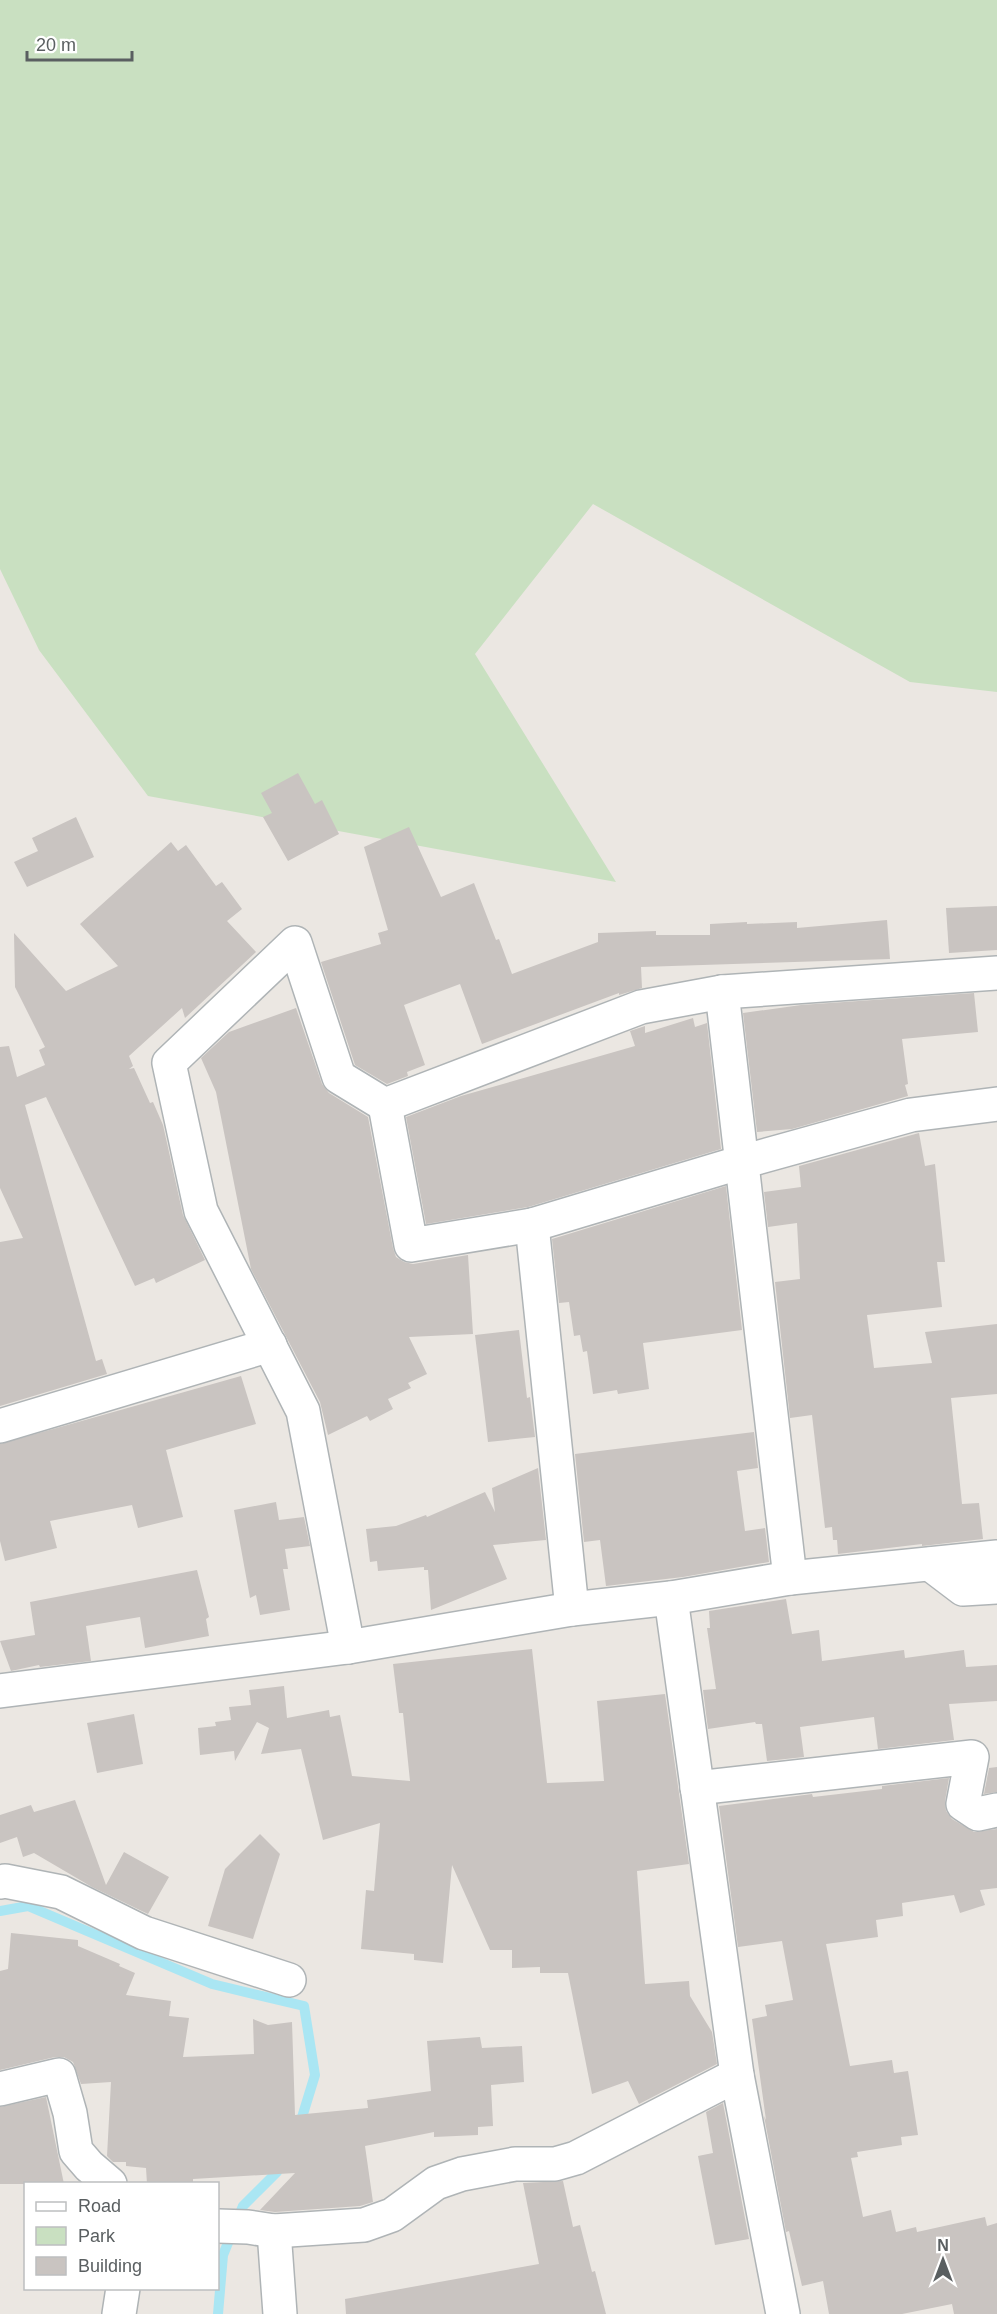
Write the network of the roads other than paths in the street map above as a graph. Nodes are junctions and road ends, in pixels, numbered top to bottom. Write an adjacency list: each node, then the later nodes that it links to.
1 (997, 973): 2 (street)
2 (722, 992): 4 (street); 5 (street)
3 (997, 1104): 5 (street)
4 (385, 1105): 6 (street); 7 (street)
5 (742, 1162): 6 (street); 11 (street)
6 (532, 1225): 14 (street)
7 (270, 1345): 8 (street); 15 (street)
8 (0, 1426)
9 (997, 1557): 10 (street)
10 (930, 1564): 11 (street); 12 (street)
11 (790, 1578): 13 (street)
12 (997, 1587)
13 (671, 1598): 14 (street); 17 (street)
14 (572, 1609): 15 (street)
15 (348, 1647): 16 (street)
16 (0, 1691)
17 (697, 1788): 18 (street); 21 (street)
18 (997, 1810)
19 (0, 1882): 20 (street)
20 (290, 1980)
21 (737, 2075): 24 (street); 28 (street)
22 (0, 2089): 23 (street)
23 (108, 2182)
24 (247, 2228): 27 (street)
25 (123, 2290): 26 (street)
26 (119, 2314)
27 (280, 2314)
28 (783, 2314)

